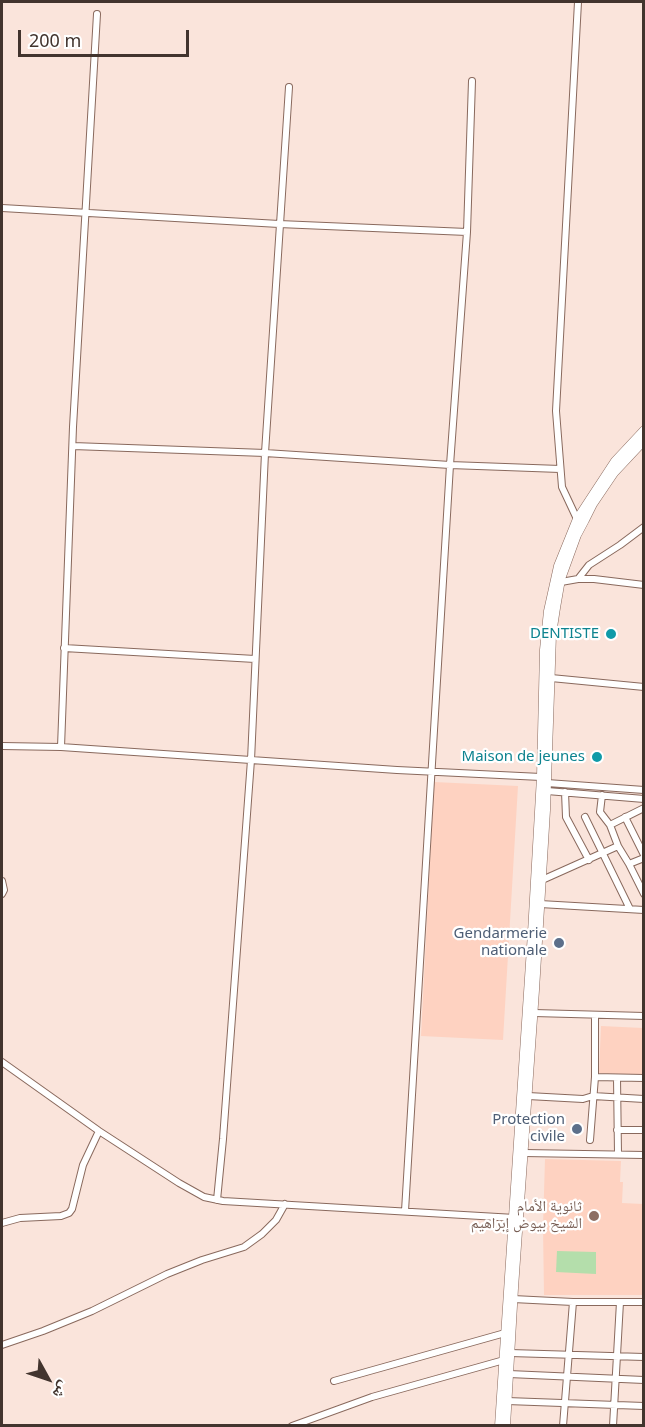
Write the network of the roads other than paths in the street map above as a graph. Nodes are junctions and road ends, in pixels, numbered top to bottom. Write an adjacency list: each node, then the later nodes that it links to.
1 (578, 2): 14 (street)
2 (97, 14): 6 (street)
3 (472, 81): 8 (street)
4 (289, 87): 7 (street)
5 (2, 208): 6 (street)
6 (86, 213): 7 (street); 11 (street)
7 (279, 224): 8 (street); 12 (street)
8 (467, 232): 13 (street)
9 (644, 430): 15 (main road)
10 (644, 441): 17 (main road)
11 (73, 446): 12 (street); 21 (street)
12 (265, 453): 13 (street); 22 (street)
13 (450, 465): 14 (street); 28 (street)
14 (560, 469): 15 (street)
15 (577, 519): 17 (main road)
16 (644, 527): 18 (street)
17 (574, 534): 19 (main road); 29 (main road)
18 (578, 579): 19 (street); 20 (street)
19 (561, 582): 23 (main road)
20 (644, 585)
21 (64, 648): 22 (street); 26 (street)
22 (255, 659): 27 (street)
23 (551, 678): 24 (street); 29 (main road)
24 (644, 687)
25 (2, 746): 26 (street)
26 (61, 747): 27 (street)
27 (251, 760): 28 (street); 68 (street)
28 (431, 772): 29 (street); 70 (street)
29 (545, 784): 30 (street); 31 (street); 43 (main road); 71 (main road)
30 (644, 790)
31 (565, 792): 32 (street); 41 (street)
32 (602, 795): 33 (street); 37 (street)
33 (642, 799): 34 (street)
34 (644, 808): 36 (street)
35 (585, 817): 39 (street)
36 (625, 817): 37 (street); 40 (street)
37 (610, 825): 38 (street)
38 (618, 846): 39 (street); 42 (street)
39 (603, 853): 41 (street); 48 (street)
40 (644, 857): 42 (street)
41 (589, 860): 43 (street)
42 (629, 864): 46 (street)
43 (542, 880): 47 (main road)
44 (2, 881): 45 (street)
45 (2, 894)
46 (644, 894)
47 (540, 904): 48 (street); 50 (main road)
48 (630, 909): 49 (street)
49 (644, 910)
50 (534, 1012): 51 (street); 57 (main road)
51 (595, 1015): 52 (street); 54 (street)
52 (644, 1016)
53 (2, 1062): 63 (street)
54 (595, 1077): 55 (street); 58 (street)
55 (616, 1078): 56 (street); 59 (street)
56 (644, 1078)
57 (528, 1096): 58 (street); 65 (main road)
58 (593, 1096): 59 (street); 64 (street)
59 (617, 1098): 60 (street); 61 (street)
60 (644, 1099)
61 (617, 1130): 62 (street); 66 (street)
62 (644, 1130)
63 (99, 1131): 68 (street); 72 (street)
64 (590, 1140)
65 (524, 1153): 66 (street); 71 (main road)
66 (618, 1155): 67 (street)
67 (644, 1155)
68 (218, 1200): 69 (street)
69 (285, 1204): 70 (street); 78 (street)
70 (405, 1211): 71 (street)
71 (516, 1218): 73 (main road); 77 (main road)
72 (2, 1223)
73 (513, 1299): 74 (street); 79 (main road)
74 (573, 1302): 75 (street); 80 (street)
75 (620, 1302): 76 (street); 81 (street)
76 (644, 1302)
77 (505, 1333): 83 (main road); 88 (street)
78 (2, 1345)
79 (510, 1353): 80 (street); 84 (main road)
80 (568, 1355): 81 (street); 85 (street)
81 (617, 1356): 82 (street); 86 (street)
82 (644, 1357)
83 (504, 1359): 93 (street); 94 (main road)
84 (509, 1374): 85 (street); 89 (main road)
85 (567, 1377): 86 (street); 90 (street)
86 (616, 1378): 87 (street); 91 (street)
87 (644, 1380)
88 (334, 1381)
89 (507, 1401): 90 (street); 95 (main road)
90 (564, 1403): 91 (street); 96 (street)
91 (614, 1405): 92 (street); 97 (street)
92 (644, 1406)
93 (292, 1425)
94 (499, 1425)
95 (506, 1425)
96 (563, 1425)
97 (612, 1425)

